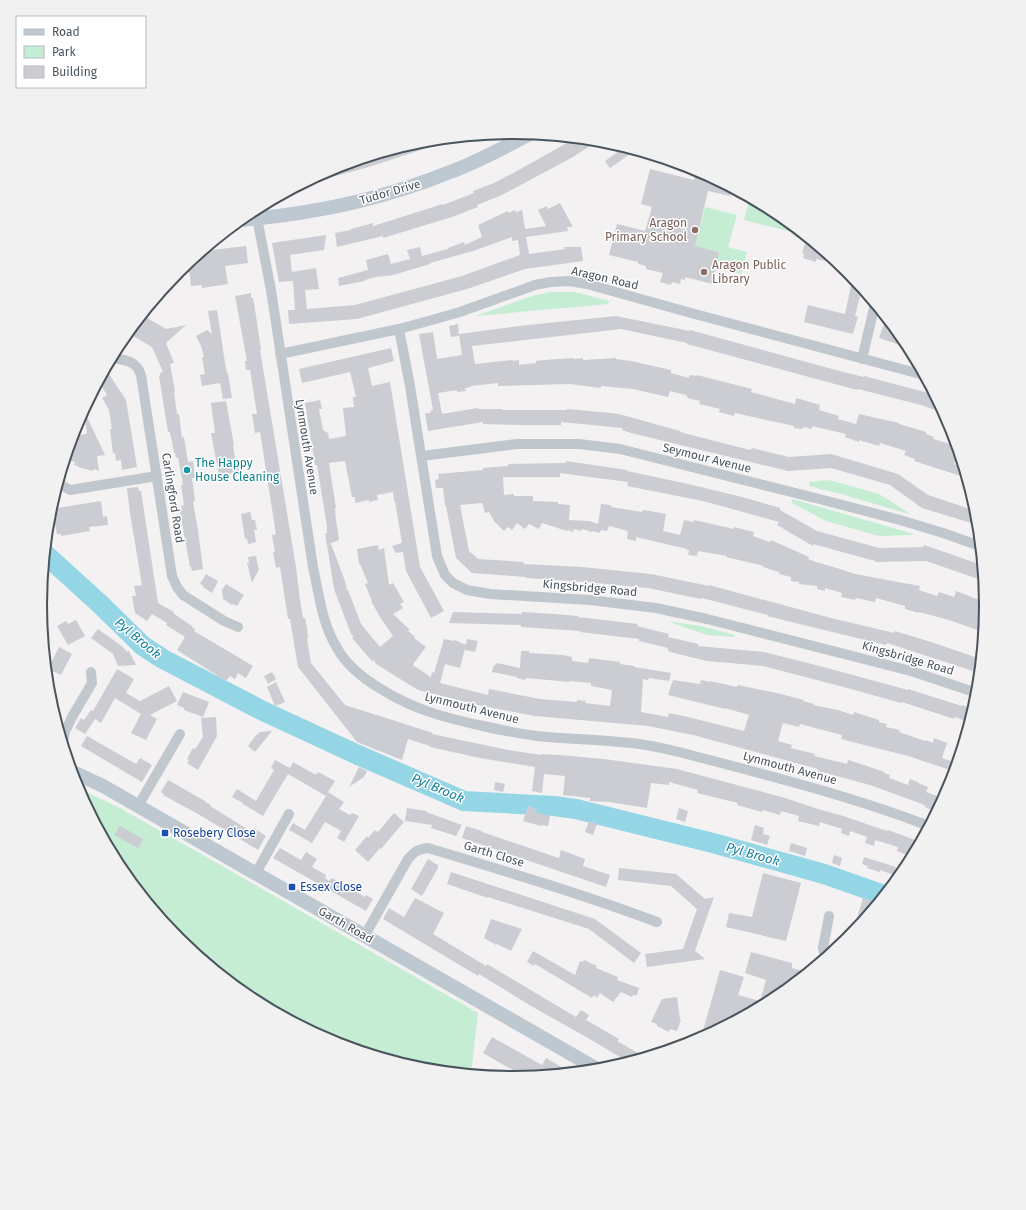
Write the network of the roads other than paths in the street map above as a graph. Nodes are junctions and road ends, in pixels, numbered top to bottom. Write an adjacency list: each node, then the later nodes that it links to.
1 (519, 139): 3 (street, Tudor Drive)
2 (253, 218): 3 (street, Tudor Drive)
3 (257, 218): 6 (street, Lynmouth Avenue)
4 (874, 310): 8 (street)
5 (399, 329): 6 (street, Aragon Road); 8 (street, Aragon Road); 10 (street, Kingsbridge Road)
6 (280, 354): 22 (street, Lynmouth Avenue)
7 (118, 359): 11 (street, Carlingford Road)
8 (862, 359): 9 (street, Aragon Road)
9 (918, 373)
10 (422, 456): 13 (street, Seymour Avenue); 16 (street, Kingsbridge Road)
11 (157, 476): 12 (street); 14 (street, Carlingford Road)
12 (63, 485)
13 (975, 544)
14 (238, 627)
15 (91, 672): 17 (street)
16 (971, 691)
17 (65, 732)
18 (180, 734): 20 (street)
19 (79, 774): 20 (street, Garth Road)
20 (138, 806): 23 (street, Garth Road)
21 (289, 814): 23 (street)
22 (924, 824)
23 (256, 873): 26 (street, Garth Road)
24 (829, 916): 27 (street)
25 (657, 922): 26 (street, Garth Close)
26 (364, 935): 28 (street, Garth Road)
27 (824, 951)
28 (589, 1065)

